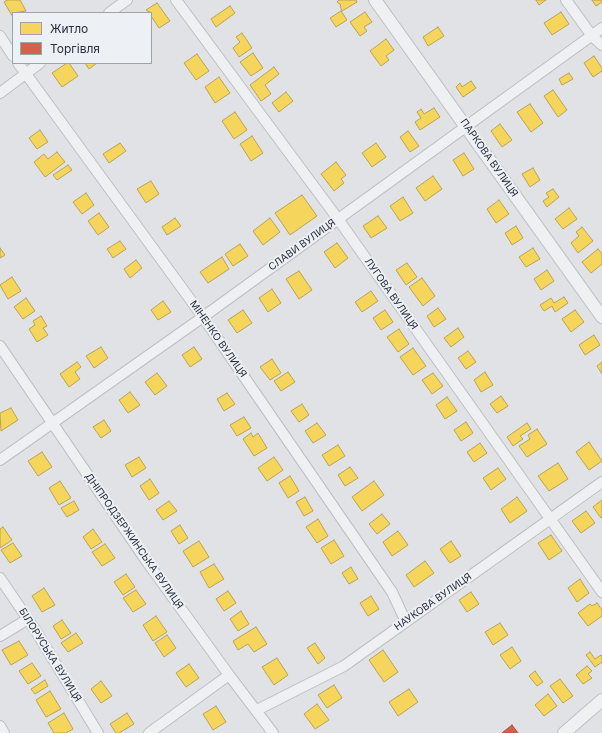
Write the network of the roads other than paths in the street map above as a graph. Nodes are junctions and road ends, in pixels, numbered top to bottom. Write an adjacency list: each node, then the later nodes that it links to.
1 (127, 0): 5 (street)
2 (176, 0): 16 (street, ЛУГОВА ВУЛИЦЯ)
3 (374, 0): 15 (street, ПАРКОВА ВУЛИЦЯ)
4 (566, 0): 8 (street)
5 (110, 12)
6 (602, 28): 8 (street, СЛАВИ ВУЛИЦЯ)
7 (0, 36): 10 (street)
8 (592, 36): 9 (street); 15 (street, СЛАВИ ВУЛИЦЯ)
9 (602, 45)
10 (12, 54)
11 (19, 64): 13 (street, МІНЕНКО ВУЛИЦЯ)
12 (39, 64): 13 (street)
13 (25, 74): 14 (street); 17 (street, МІНЕНКО ВУЛИЦЯ)
14 (0, 93)
15 (466, 126): 16 (street, СЛАВИ ВУЛИЦЯ); 18 (street, ПАРКОВА ВУЛИЦЯ)
16 (338, 219): 17 (street, СЛАВИ ВУЛИЦЯ); 23 (street, ЛУГОВА ВУЛИЦЯ)
17 (203, 317): 20 (street, СЛАВИ ВУЛИЦЯ); 27 (street, МІНЕНКО ВУЛИЦЯ)
18 (602, 317)
19 (0, 346): 20 (street, ДНІПРОДЗЕРЖИНСЬКА ВУЛИЦЯ)
20 (52, 423): 21 (street, СЛАВИ ВУЛИЦЯ); 29 (street, ДНІПРОДЗЕРЖИНСЬКА ВУЛИЦЯ)
21 (0, 460)
22 (602, 482): 23 (street, НАУКОВА ВУЛИЦЯ)
23 (551, 519): 25 (street, ЛУГОВА ВУЛИЦЯ); 27 (street, НАУКОВА ВУЛИЦЯ)
24 (0, 578): 26 (street, БІЛОРУСЬКА ВУЛИЦЯ)
25 (602, 592)
26 (28, 619): 28 (street); 34 (street, БІЛОРУСЬКА ВУЛИЦЯ)
27 (406, 622): 31 (street, НАУКОВА ВУЛИЦЯ)
28 (0, 636)
29 (229, 675): 31 (street, ДНІПРОДЗЕРЖИНСЬКА ВУЛИЦЯ); 35 (street)
30 (602, 700): 37 (street)
31 (257, 710): 36 (street, ДНІПРОДЗЕРЖИНСЬКА ВУЛИЦЯ)
32 (0, 726): 33 (street)
33 (4, 733)
34 (98, 733)
35 (149, 733)
36 (273, 733)
37 (564, 733)

